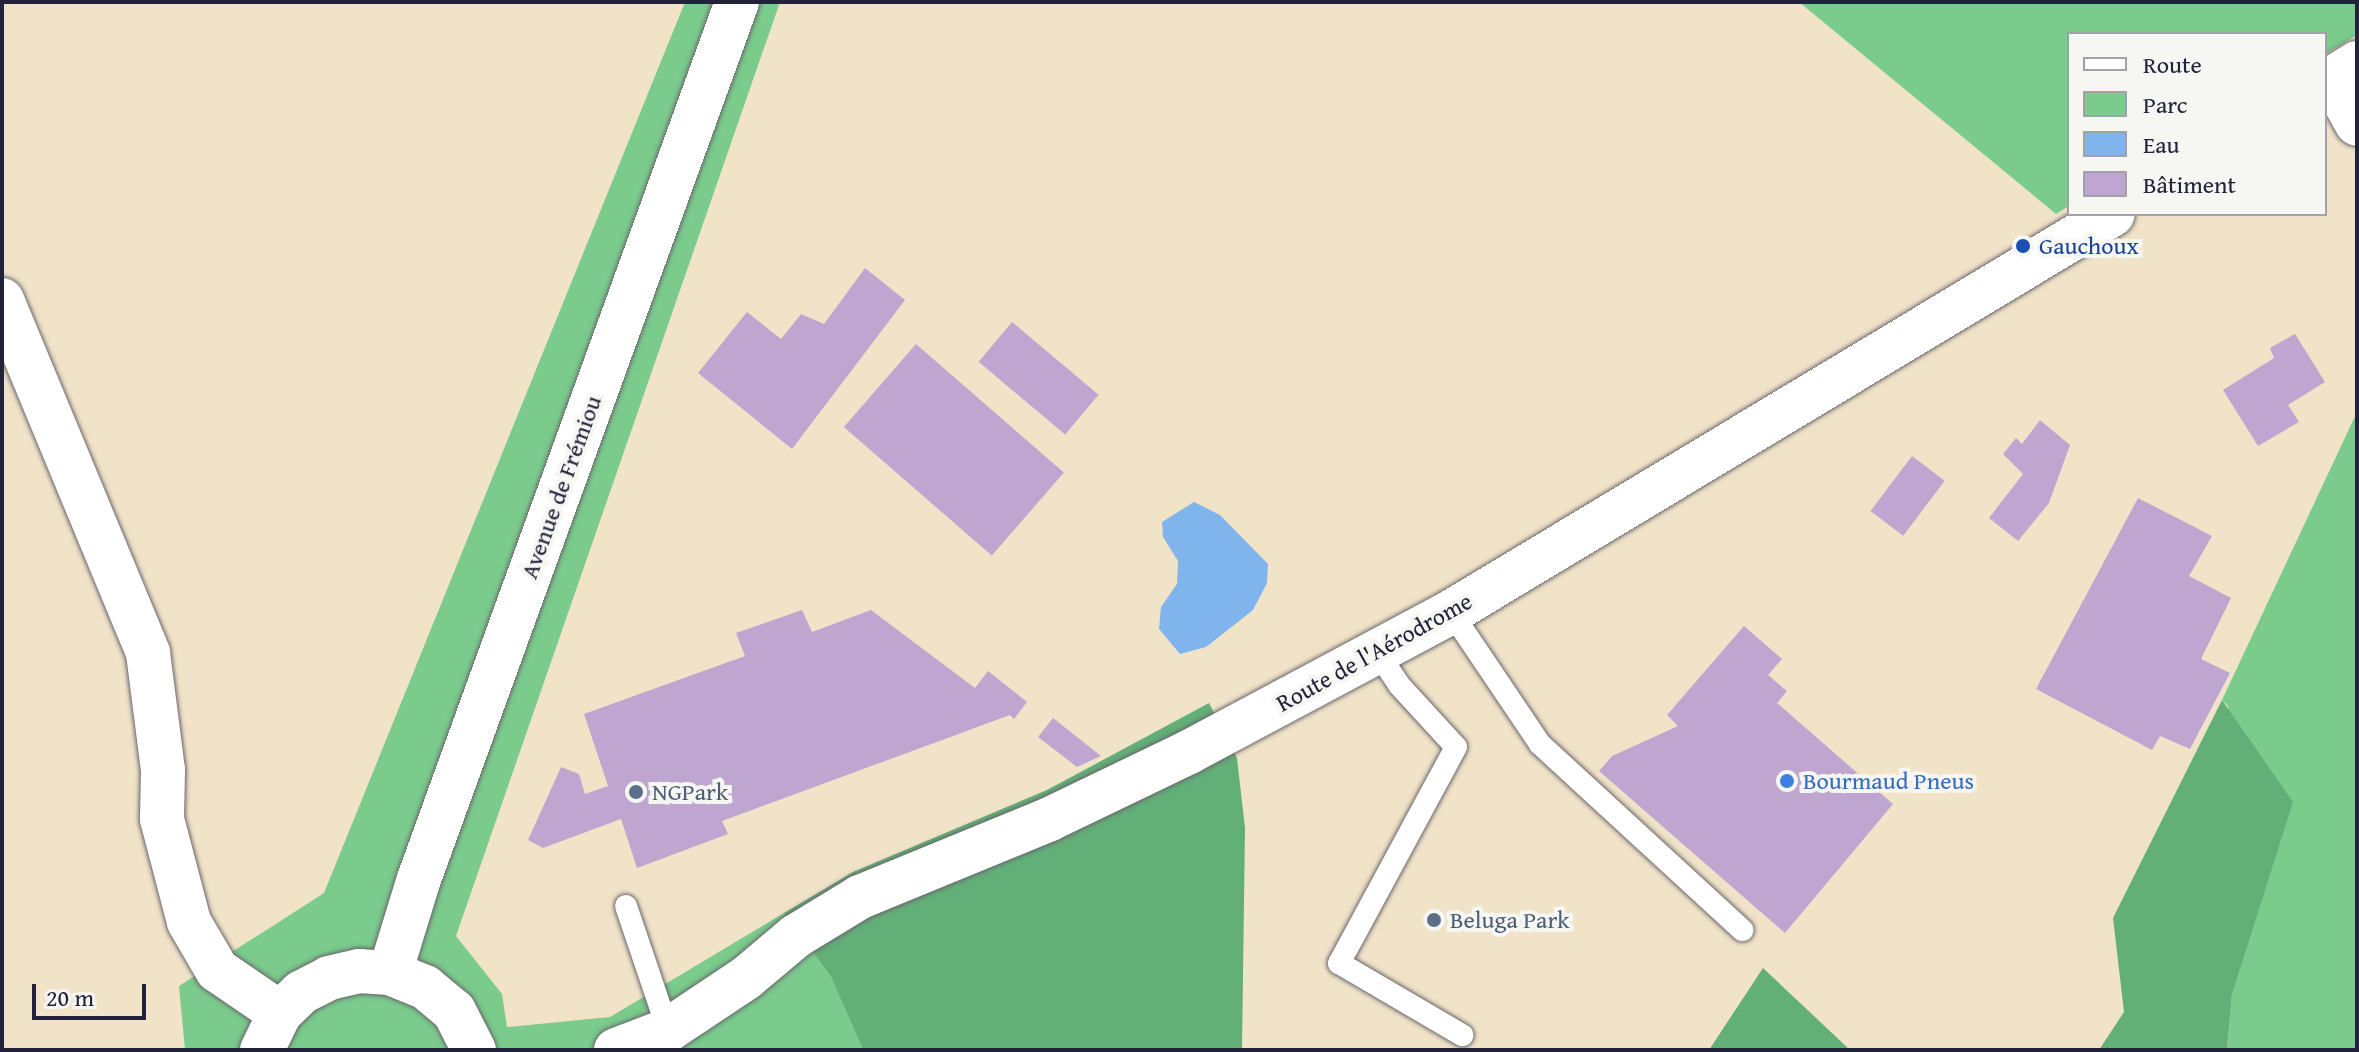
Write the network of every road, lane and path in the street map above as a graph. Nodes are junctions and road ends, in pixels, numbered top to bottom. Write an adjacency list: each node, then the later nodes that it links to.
1 (737, 2): 10 (street, Avenue de Frémiou)
2 (2338, 75): 3 (street)
3 (2357, 124)
4 (2110, 216): 6 (street, Route de l'Aérodrome)
5 (2, 300): 12 (street)
6 (1451, 612): 7 (street, Route de l'Aérodrome); 9 (lane)
7 (1377, 652): 11 (street, Route de l'Aérodrome); 13 (lane)
8 (626, 906): 11 (lane)
9 (1742, 930)
10 (390, 973): 12 (street); 14 (street)
11 (668, 1030): 15 (street, Route de l'Aérodrome)
12 (271, 1032)
13 (1462, 1035)
14 (474, 1050)
15 (616, 1050)

